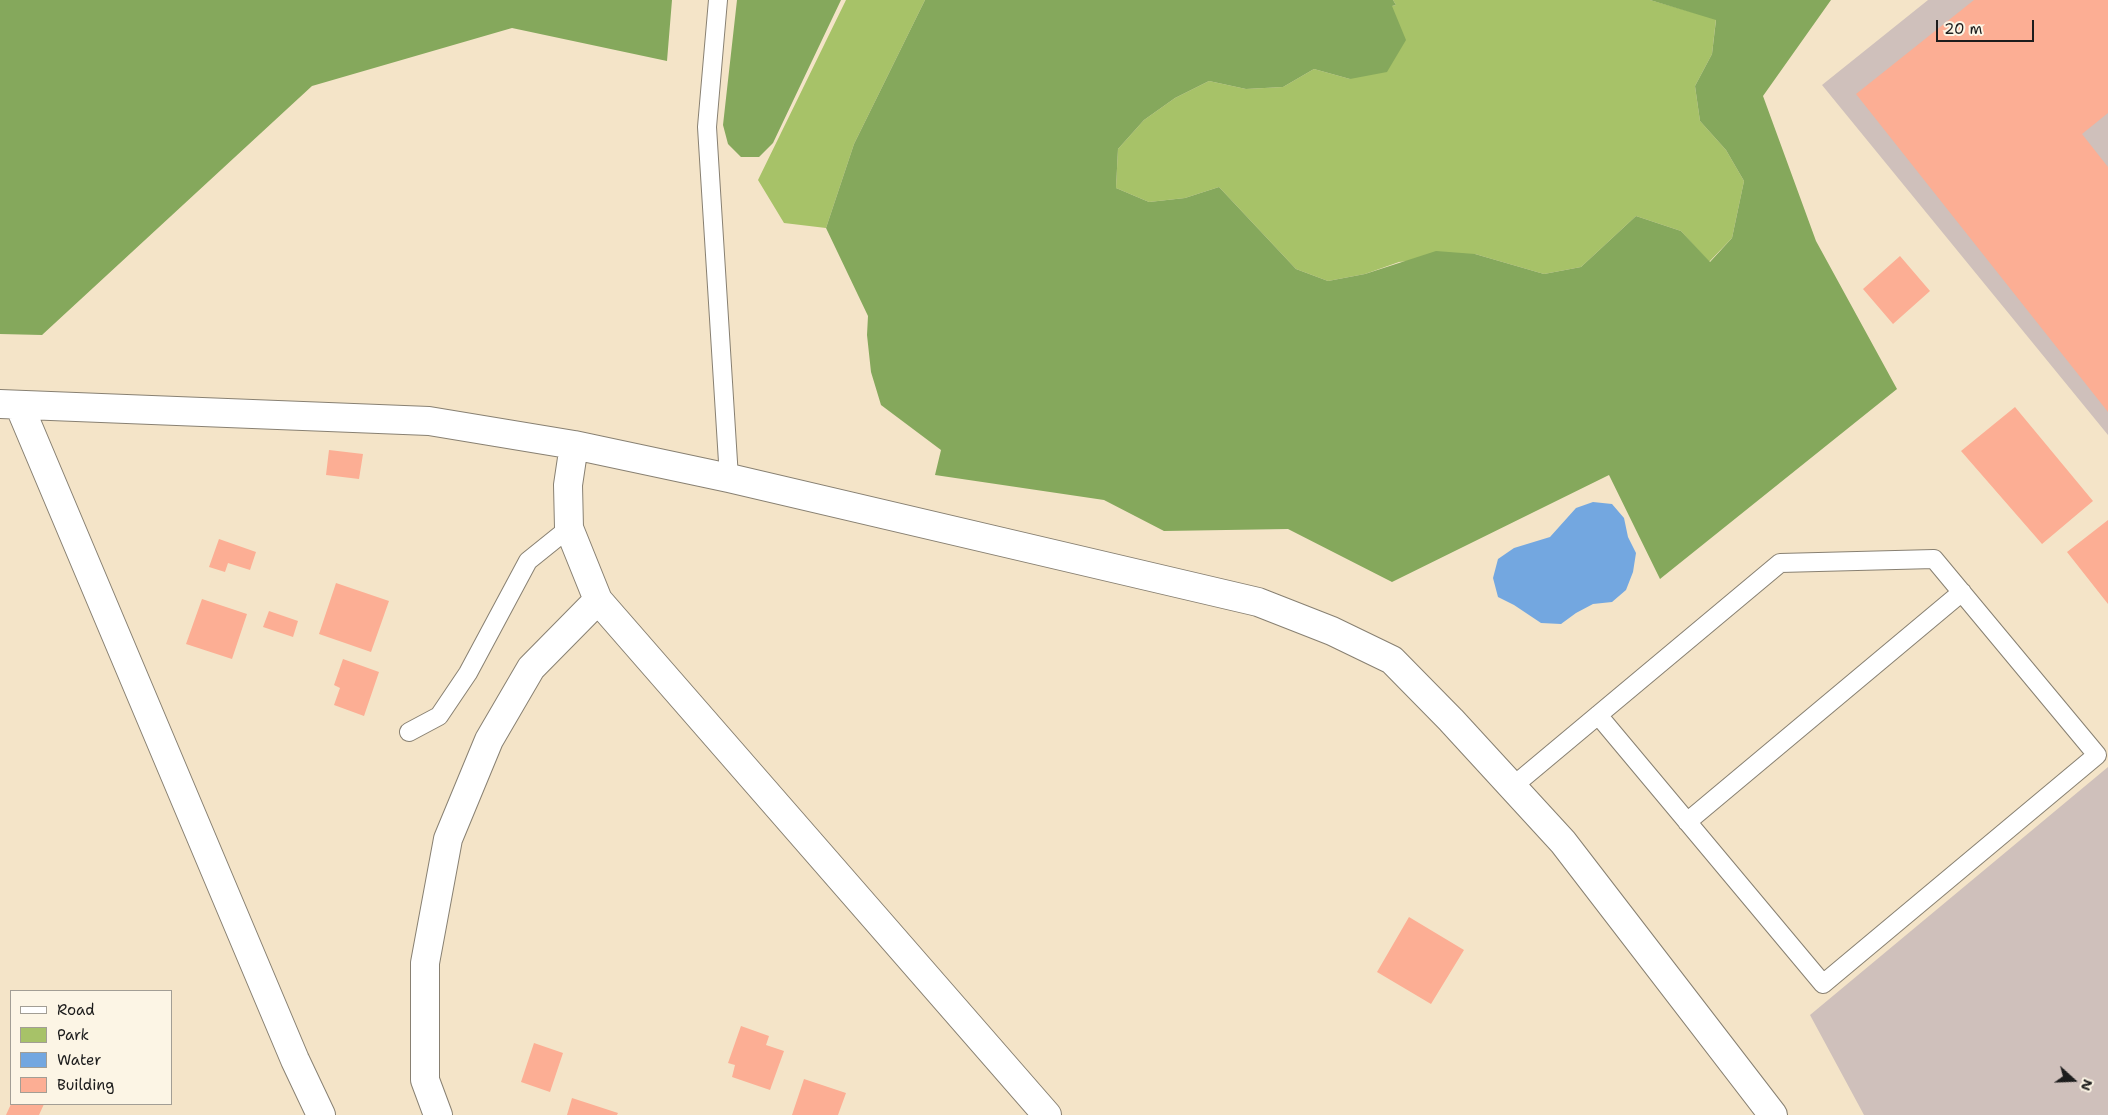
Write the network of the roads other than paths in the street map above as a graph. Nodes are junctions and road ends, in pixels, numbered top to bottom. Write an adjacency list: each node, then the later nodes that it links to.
1 (718, 0): 4 (lane)
2 (9, 404): 3 (street); 12 (street)
3 (574, 445): 4 (street); 5 (street)
4 (729, 478): 10 (street)
5 (569, 528): 7 (street); 9 (lane)
6 (1962, 592): 8 (lane); 11 (lane); 11 (lane)
7 (598, 600): 13 (street); 14 (street)
8 (1598, 715): 10 (lane); 11 (lane)
9 (408, 732)
10 (1512, 787): 15 (street)
11 (1687, 822)
12 (321, 1115)
13 (438, 1115)
14 (1047, 1115)
15 (1773, 1115)

